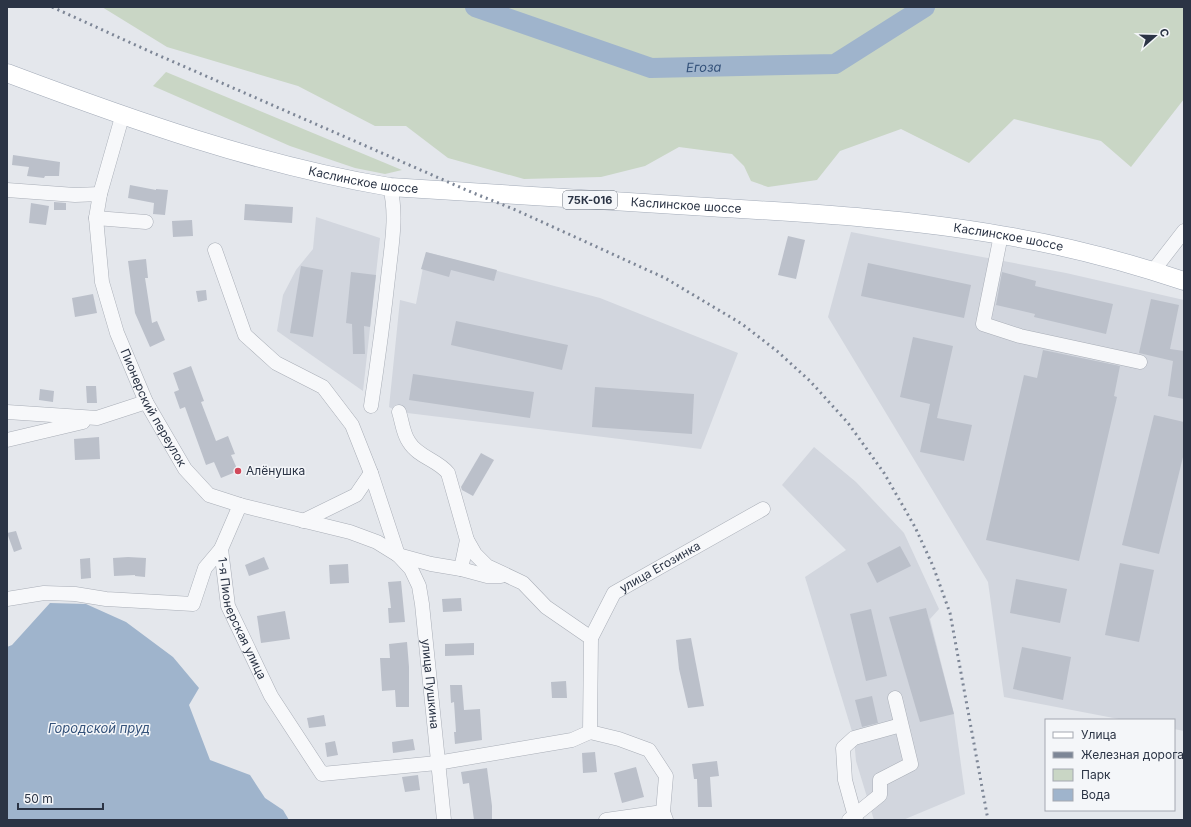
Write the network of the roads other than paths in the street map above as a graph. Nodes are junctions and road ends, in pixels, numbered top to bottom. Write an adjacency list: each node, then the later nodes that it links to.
1 (7, 73): 2 (main road, Каслинское шоссе / 75К-016)
2 (122, 116): 3 (main road, Каслинское шоссе / 75К-016); 5 (street, Пионерский переулок)
3 (390, 187): 9 (main road, Каслинское шоссе / 75К-016); 15 (street)
4 (7, 190): 5 (street)
5 (100, 194): 6 (street, Пионерский переулок)
6 (96, 218): 7 (street); 14 (street, Пионерский переулок)
7 (146, 222)
8 (1184, 231): 11 (street)
9 (1001, 235): 11 (main road, Каслинское шоссе / 75К-016); 13 (street)
10 (215, 250): 20 (street)
11 (1153, 271): 12 (main road, Каслинское шоссе / 75К-016)
12 (1184, 281)
13 (1140, 362)
14 (146, 402): 18 (street); 21 (street, Пионерский переулок)
15 (371, 406)
16 (7, 412): 18 (street)
17 (399, 412): 24 (street)
18 (97, 418): 19 (street)
19 (7, 440)
20 (371, 473): 23 (street); 26 (street)
21 (240, 505): 23 (street, Пионерский переулок); 25 (street)
22 (763, 509): 30 (street, улица Егозинка)
23 (303, 521): 26 (street, Пионерский переулок)
24 (467, 540): 27 (street); 28 (street)
25 (221, 549): 29 (street, 1-я Пионерская улица); 34 (street, 1-я Пионерская улица)
26 (398, 555): 27 (street); 34 (street, улица Пушкина)
27 (461, 569): 28 (street)
28 (507, 576): 30 (street)
29 (7, 599)
30 (592, 638): 33 (street, улица Егозинка)
31 (895, 698): 32 (street)
32 (901, 725): 36 (street); 36 (street)
33 (590, 732): 34 (street); 35 (street)
34 (438, 763): 37 (street, улица Пушкина)
35 (664, 816): 38 (street)
36 (854, 819)
37 (444, 820)
38 (606, 820)

